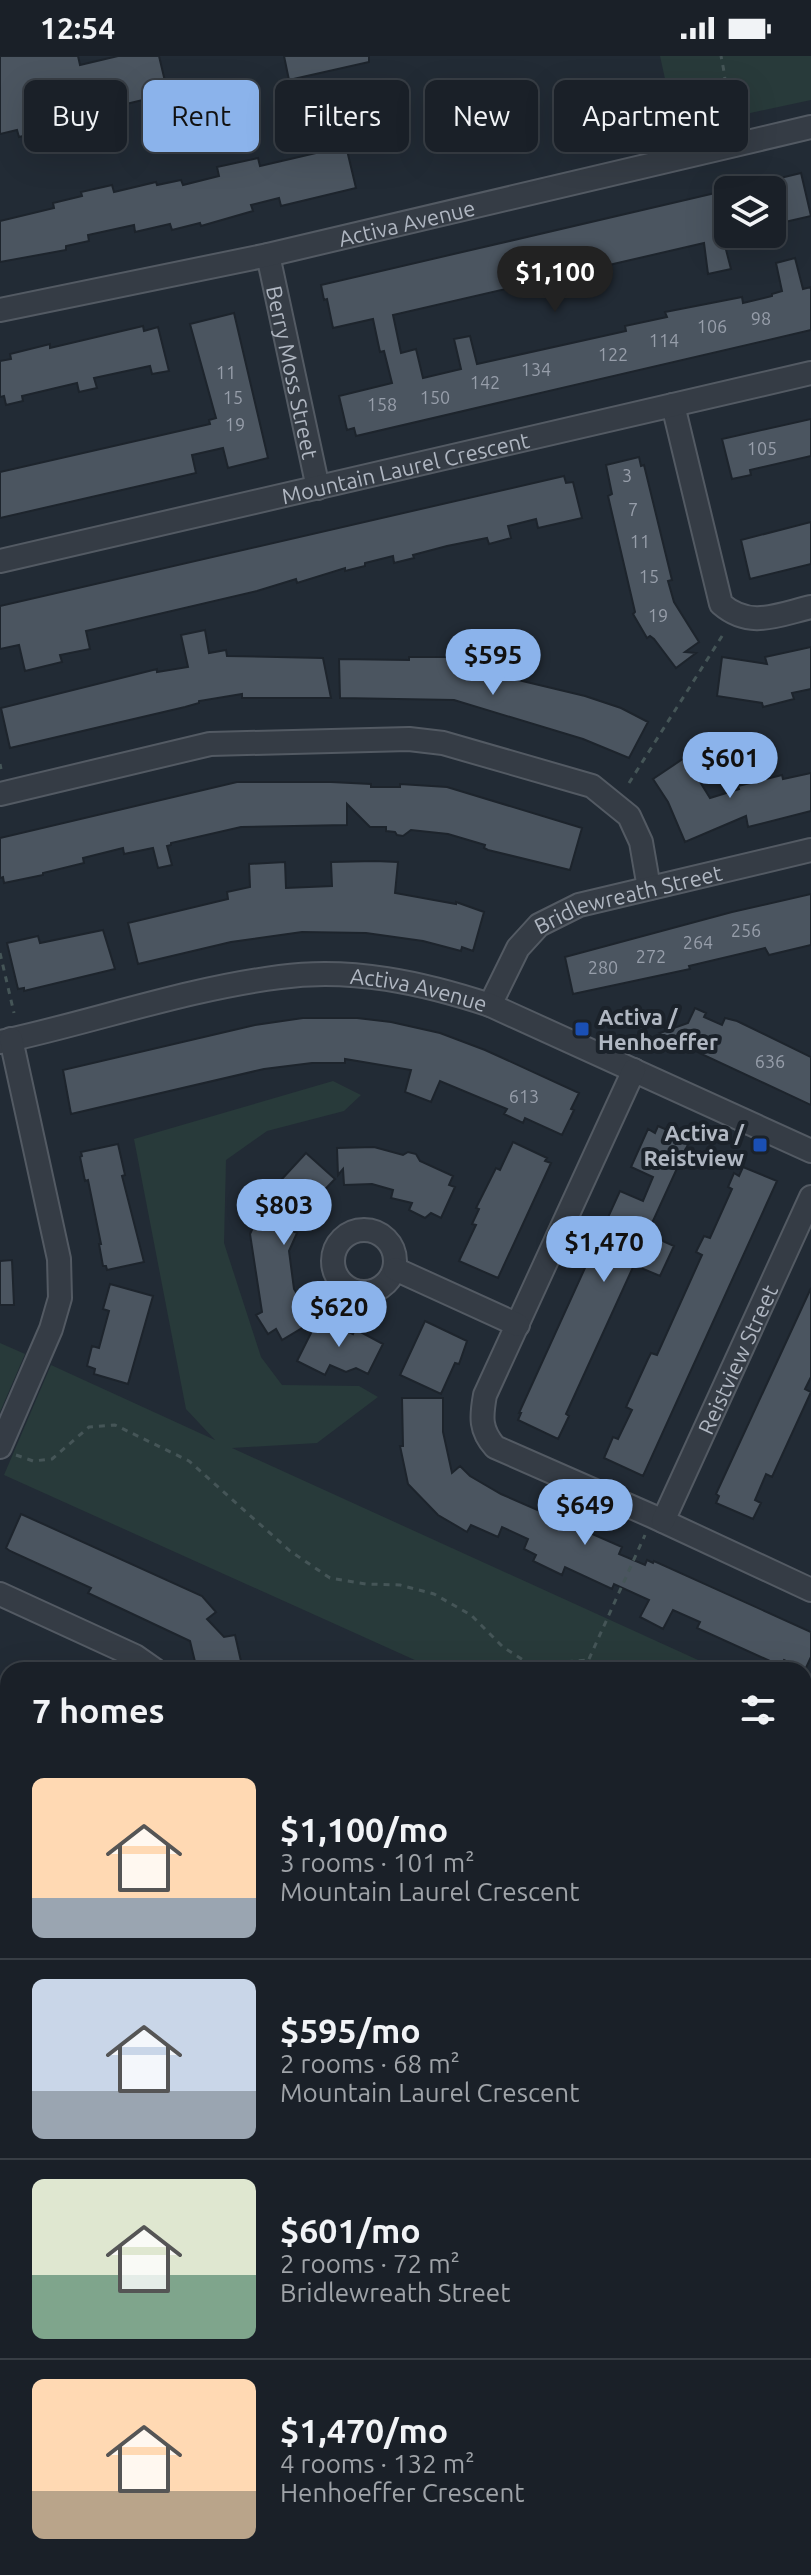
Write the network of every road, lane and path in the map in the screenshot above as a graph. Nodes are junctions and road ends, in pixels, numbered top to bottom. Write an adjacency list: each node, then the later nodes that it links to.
1 (721, 56): 2 (path)
2 (726, 80)
3 (811, 127): 4 (street, Activa Avenue)
4 (268, 255): 5 (street, Activa Avenue); 8 (street, Berry Moss Street)
5 (0, 310)
6 (811, 373): 7 (street, Mountain Laurel Crescent)
7 (673, 405): 8 (street, Mountain Laurel Crescent); 10 (street)
8 (318, 488): 9 (street, Mountain Laurel Crescent)
9 (0, 561)
10 (811, 607)
11 (724, 633): 12 (path)
12 (629, 783)
13 (0, 794): 15 (street)
14 (811, 850): 15 (street, Bridlewreath Street)
15 (649, 888): 17 (street, Bridlewreath Street)
16 (0, 953): 18 (path)
17 (490, 1005): 19 (street, Activa Avenue); 20 (street, Activa Avenue)
18 (14, 1013)
19 (6, 1040): 25 (street)
20 (634, 1070): 21 (street, Activa Avenue); 24 (street)
21 (811, 1151)
22 (811, 1197): 26 (street, Reistview Street)
23 (395, 1269): 24 (street)
24 (518, 1325): 26 (street)
25 (6, 1451): 31 (path)
26 (658, 1519): 27 (street); 29 (path)
27 (811, 1590)
28 (0, 1594): 30 (street)
29 (588, 1660): 32 (path)
30 (144, 1662)
31 (526, 1662)
32 (565, 1662)

